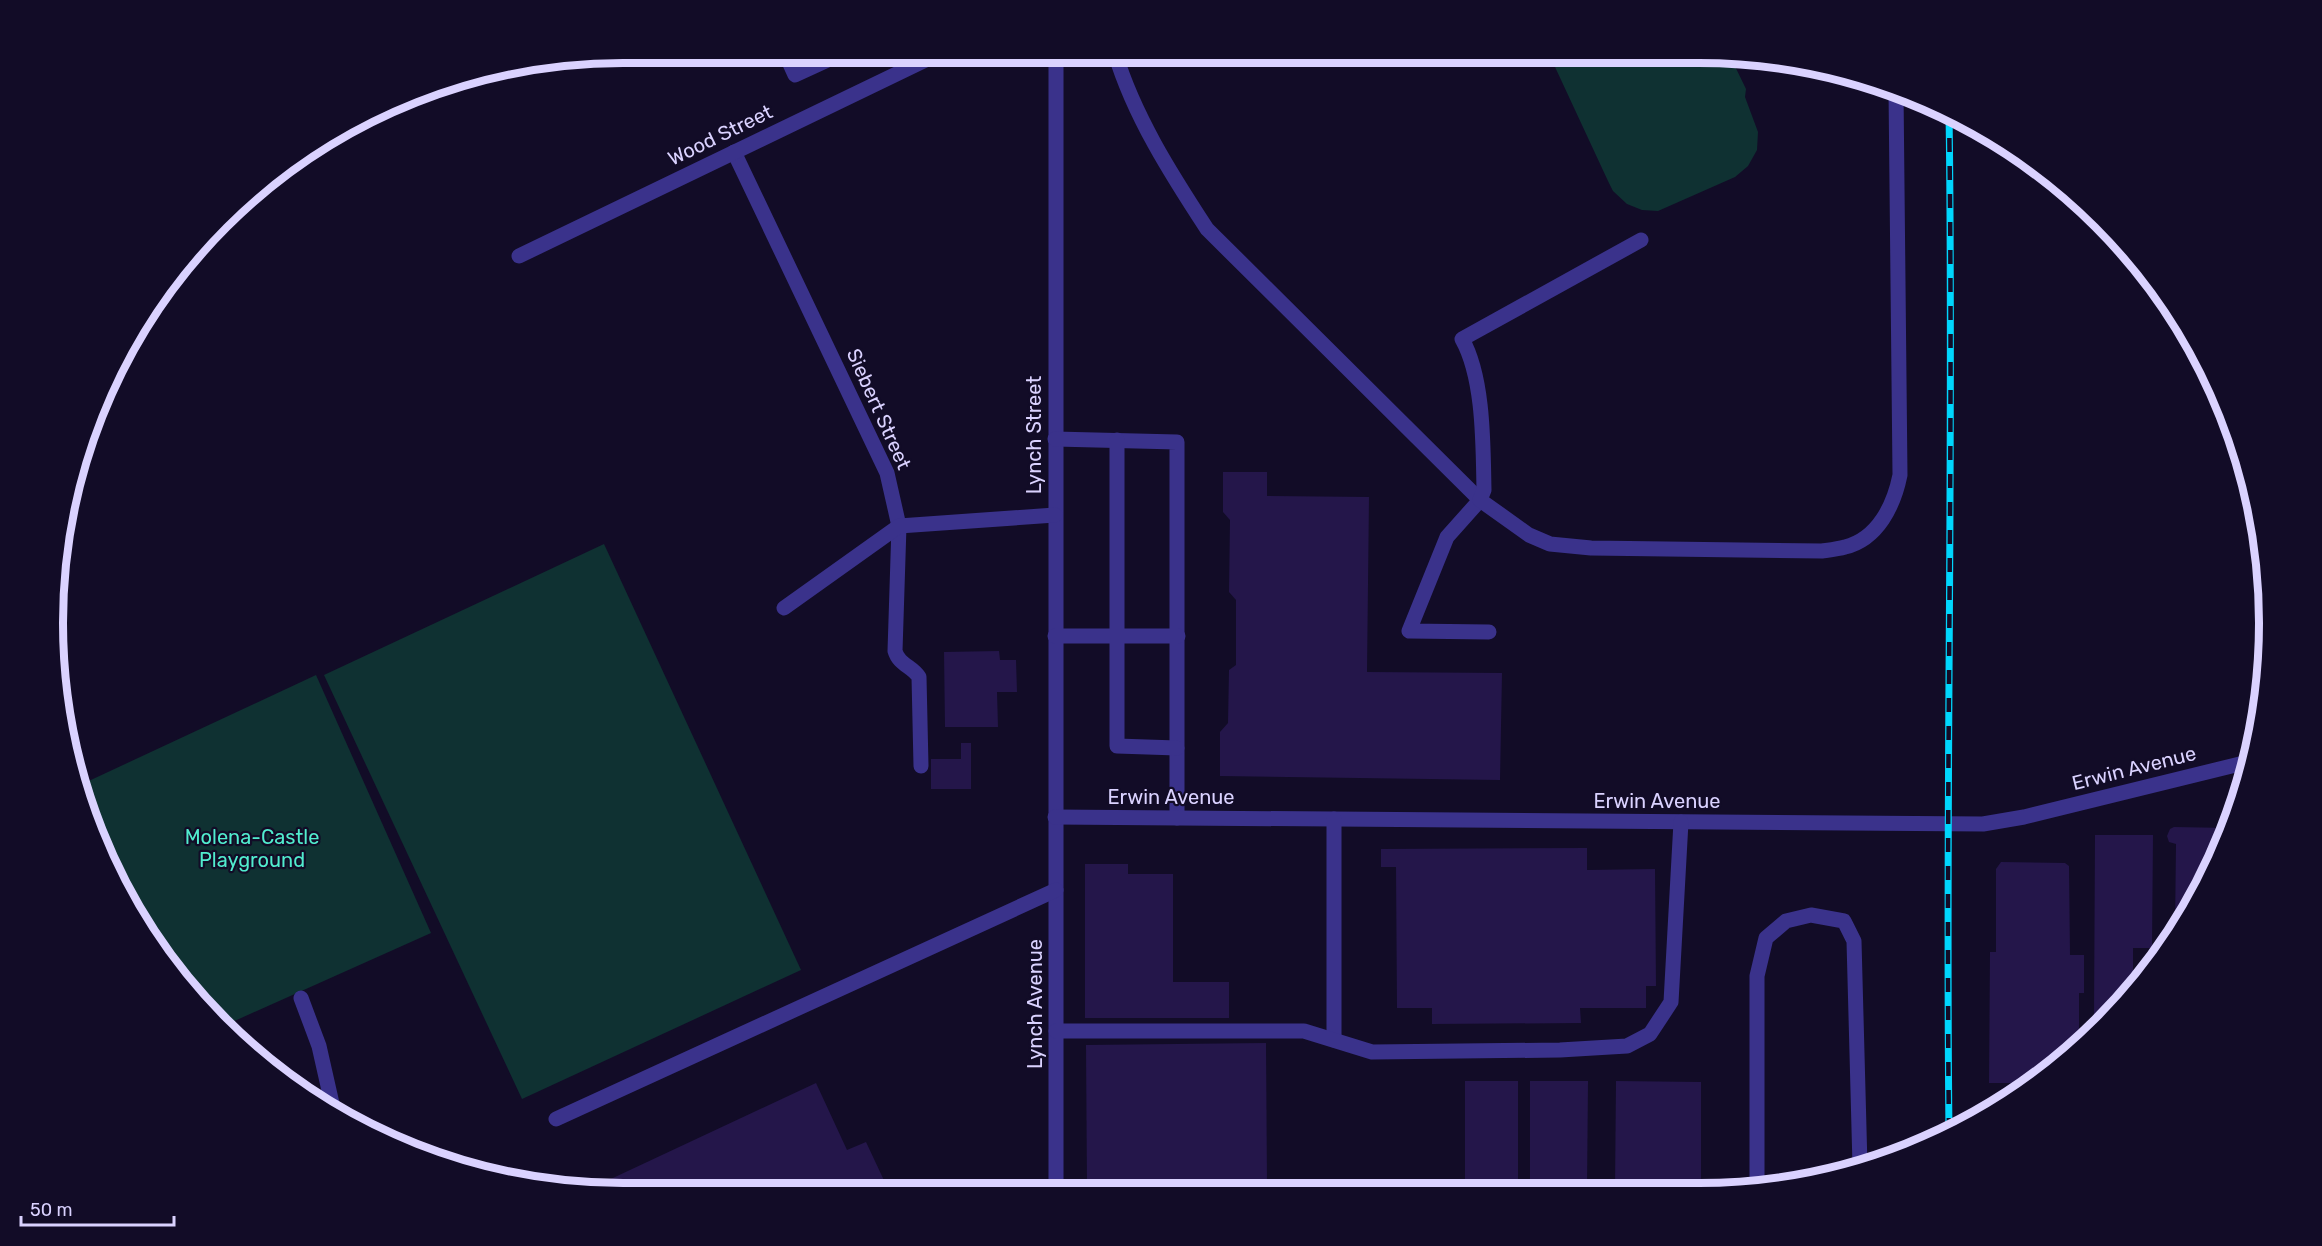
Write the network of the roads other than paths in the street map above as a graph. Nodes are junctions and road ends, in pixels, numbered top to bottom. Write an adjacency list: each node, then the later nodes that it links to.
1 (790, 63): 2 (street)
2 (821, 63)
3 (919, 63): 7 (street, Wood Street)
4 (1056, 63): 10 (street, Lynch Street)
5 (1119, 63): 12 (street)
6 (1896, 100): 12 (street)
7 (734, 152): 9 (street, Wood Street); 14 (street, Siebert Street)
8 (1641, 240): 12 (street)
9 (519, 256)
10 (1055, 439): 11 (street); 13 (street, Lynch Street)
11 (1117, 440): 18 (street); 19 (street)
12 (1480, 500): 16 (street)
13 (1055, 515): 14 (street); 17 (street, Lynch Street)
14 (898, 526): 15 (street); 22 (street, Siebert Street)
15 (784, 608)
16 (1489, 632)
17 (1055, 636): 18 (street); 23 (street, Lynch Street)
18 (1117, 636): 19 (street); 20 (street)
19 (1178, 636): 20 (street)
20 (1178, 748): 24 (street)
21 (2241, 764): 26 (street, Erwin Avenue)
22 (921, 766)
23 (1056, 817): 24 (street, Erwin Avenue); 27 (street, Lynch Avenue)
24 (1177, 818): 25 (street, Erwin Avenue)
25 (1334, 819): 26 (street, Erwin Avenue); 30 (street)
26 (1681, 822): 30 (street)
27 (1056, 890): 29 (street, Lynch Avenue); 32 (street)
28 (301, 998): 31 (street)
29 (1056, 1031): 30 (street); 35 (street, Lynch Avenue)
30 (1334, 1040)
31 (331, 1101)
32 (556, 1119)
33 (1860, 1159): 34 (street)
34 (1757, 1180)
35 (1056, 1183)

